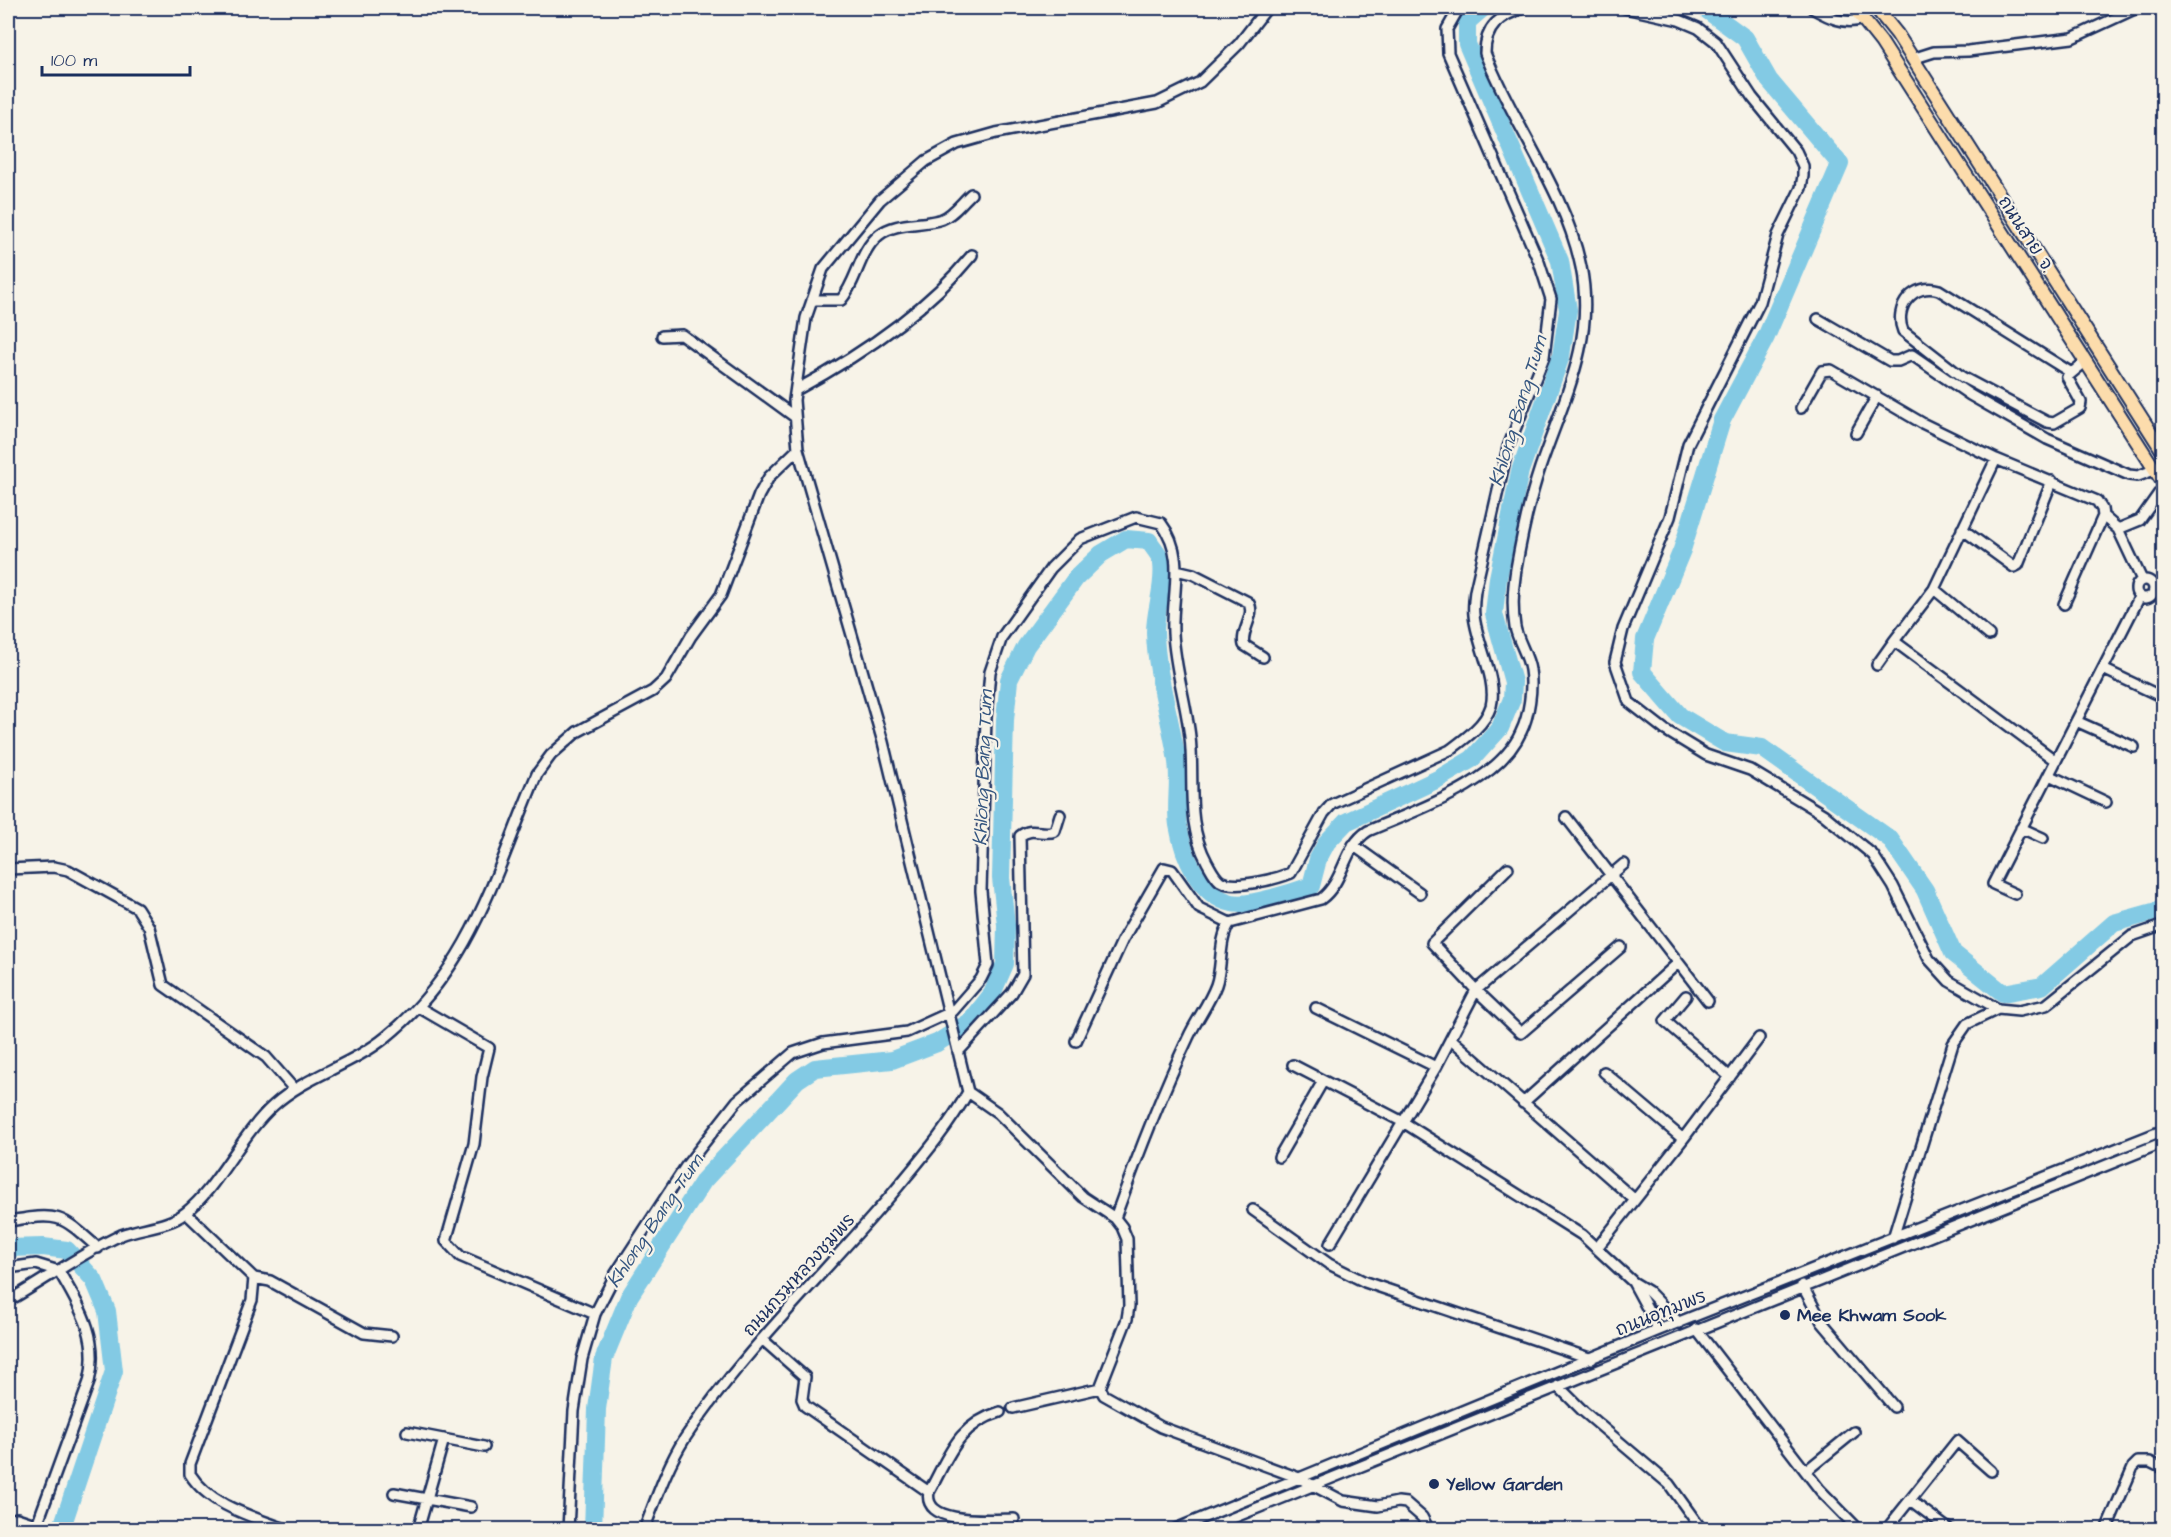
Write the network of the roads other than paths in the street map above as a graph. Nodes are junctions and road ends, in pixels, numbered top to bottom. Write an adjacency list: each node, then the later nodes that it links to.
1 (1267, 8): 13 (street)
2 (1459, 8): 32 (street)
3 (1524, 8): 55 (street)
4 (1625, 8): 71 (street)
5 (1812, 8): 9 (street)
6 (1854, 8): 9 (main road, ถนนสาย จ.)
7 (1876, 8): 10 (main road, ถนนสาย จ.)
8 (2137, 8): 10 (street)
9 (1863, 18): 16 (main road, ถนนสาย จ.)
10 (1912, 59): 24 (main road, ถนนสาย จ.)
11 (971, 194): 13 (street)
12 (972, 255): 18 (street)
13 (812, 300): 18 (street)
14 (1818, 319): 26 (street)
15 (662, 336): 21 (street)
16 (2086, 361): 17 (street); 26 (main road, ถนนสาย จ.)
17 (2070, 372): 17 (street)
18 (796, 390): 21 (street)
19 (1877, 396): 20 (street); 22 (street); 25 (street)
20 (1801, 408)
21 (795, 417): 23 (street)
22 (1856, 433)
23 (798, 449): 69 (street); 72 (street)
24 (2163, 453)
25 (1996, 459): 27 (street); 30 (street)
26 (2154, 470): 28 (main road, ถนนสาย จ.)
27 (2052, 481): 29 (street); 30 (street)
28 (2163, 485): 31 (street)
29 (2103, 516): 31 (street); 39 (street)
30 (1962, 529): 36 (street)
31 (2118, 529): 34 (street)
32 (1176, 570): 42 (street); 72 (street)
33 (2160, 576): 34 (street)
34 (2146, 581): 37 (street); 38 (street)
35 (2163, 586): 37 (street)
36 (1934, 589): 40 (street); 41 (street)
37 (2152, 594): 38 (street)
38 (2140, 596): 44 (street)
39 (2064, 604)
40 (1989, 635)
41 (1894, 641): 43 (street); 48 (street)
42 (1263, 657)
43 (1877, 664)
44 (2103, 669): 45 (street); 46 (street)
45 (2157, 695)
46 (2076, 721): 47 (street); 48 (street)
47 (2134, 747)
48 (2056, 761): 49 (street)
49 (2049, 775): 50 (street); 53 (street)
50 (2106, 802)
51 (1060, 815): 76 (street)
52 (1566, 818): 59 (street)
53 (2021, 828): 54 (street); 61 (street)
54 (2043, 838)
55 (1353, 844): 60 (street); 62 (street)
56 (1624, 864): 59 (street)
57 (1508, 868): 66 (street)
58 (8, 869): 82 (street)
59 (1611, 876): 65 (street); 66 (street)
60 (1420, 893)
61 (2014, 894)
62 (1230, 923): 75 (street); 93 (street)
63 (2163, 925): 71 (street)
64 (1621, 947): 66 (street)
65 (1678, 963): 68 (street); 84 (street)
66 (1476, 990): 74 (street)
67 (1686, 996): 80 (street)
68 (1708, 1001)
69 (420, 1008): 82 (street); 105 (street)
70 (1316, 1008): 78 (street)
71 (1998, 1009): 95 (street)
72 (947, 1014): 76 (street); 105 (street)
73 (1759, 1038): 80 (street)
74 (1451, 1040): 78 (street); 84 (street)
75 (1076, 1041)
76 (957, 1049): 83 (street)
77 (1293, 1065): 81 (street)
78 (1436, 1067): 85 (street)
79 (1604, 1072): 87 (street)
80 (1730, 1077): 87 (street)
81 (1323, 1081): 85 (street); 89 (street)
82 (294, 1089): 92 (street)
83 (968, 1092): 93 (street); 110 (street, ถนนกรมหลวงชุมพร)
84 (1522, 1103): 90 (street)
85 (1403, 1122): 96 (street); 97 (street)
86 (2163, 1130): 95 (street, ถนนอุทุมพร)
87 (1683, 1139): 90 (street)
88 (2163, 1142): 103 (street, ถนนอุทุมพร)
89 (1279, 1157)
90 (1635, 1200): 97 (street)
91 (1253, 1210): 111 (street)
92 (186, 1213): 98 (street); 101 (street)
93 (1115, 1218): 113 (street)
94 (8, 1221): 98 (street)
95 (1893, 1238): 106 (street, ถนนอุทุมพร)
96 (1330, 1245)
97 (1597, 1248): 102 (street)
98 (95, 1250): 100 (street)
99 (8, 1268): 100 (street)
100 (62, 1270): 104 (street); 133 (street)
101 (254, 1278): 109 (street); 134 (street)
102 (1633, 1282): 106 (street); 108 (street)
103 (1802, 1286): 107 (street, ถนนอุทุมพร); 114 (street)
104 (8, 1301)
105 (595, 1314): 136 (street)
106 (1679, 1323): 108 (street, ถนนอุทุมพร)
107 (1696, 1329): 112 (street, ถนนอุทุมพร); 122 (street)
108 (1659, 1330): 111 (street, ถนนอุทุมพร)
109 (392, 1336)
110 (762, 1339): 126 (street); 137 (street, ถนนกรมหลวงชุมพร)
111 (1592, 1359): 124 (street, ถนนอุทุมพร)
112 (1558, 1386): 125 (street, ถนนอุทุมพร); 141 (street)
113 (1100, 1388): 115 (street); 124 (street)
114 (1894, 1407)
115 (1013, 1408)
116 (1000, 1412): 126 (street)
117 (406, 1432): 119 (street)
118 (1854, 1432): 122 (street)
119 (444, 1439): 120 (street); 128 (street)
120 (484, 1447)
121 (2163, 1469): 145 (street)
122 (1806, 1471): 142 (street)
123 (1991, 1471): 129 (street)
124 (1299, 1478): 125 (street); 138 (street, ถนนอุทุมพร)
125 (1313, 1485): 139 (street, ถนนอุทุมพร); 140 (street)
126 (929, 1492): 131 (street)
127 (394, 1493): 128 (street)
128 (427, 1500): 130 (street); 135 (street)
129 (1910, 1500): 143 (street); 144 (street)
130 (471, 1507)
131 (1014, 1519)
132 (8, 1520): 133 (street)
133 (35, 1527)
134 (288, 1530)
135 (418, 1530)
136 (568, 1530)
137 (644, 1530)
138 (1173, 1530)
139 (1203, 1530)
140 (1429, 1530)
141 (1702, 1530)
142 (1859, 1530)
143 (1886, 1530)
144 (1950, 1530)
145 (2106, 1530)

